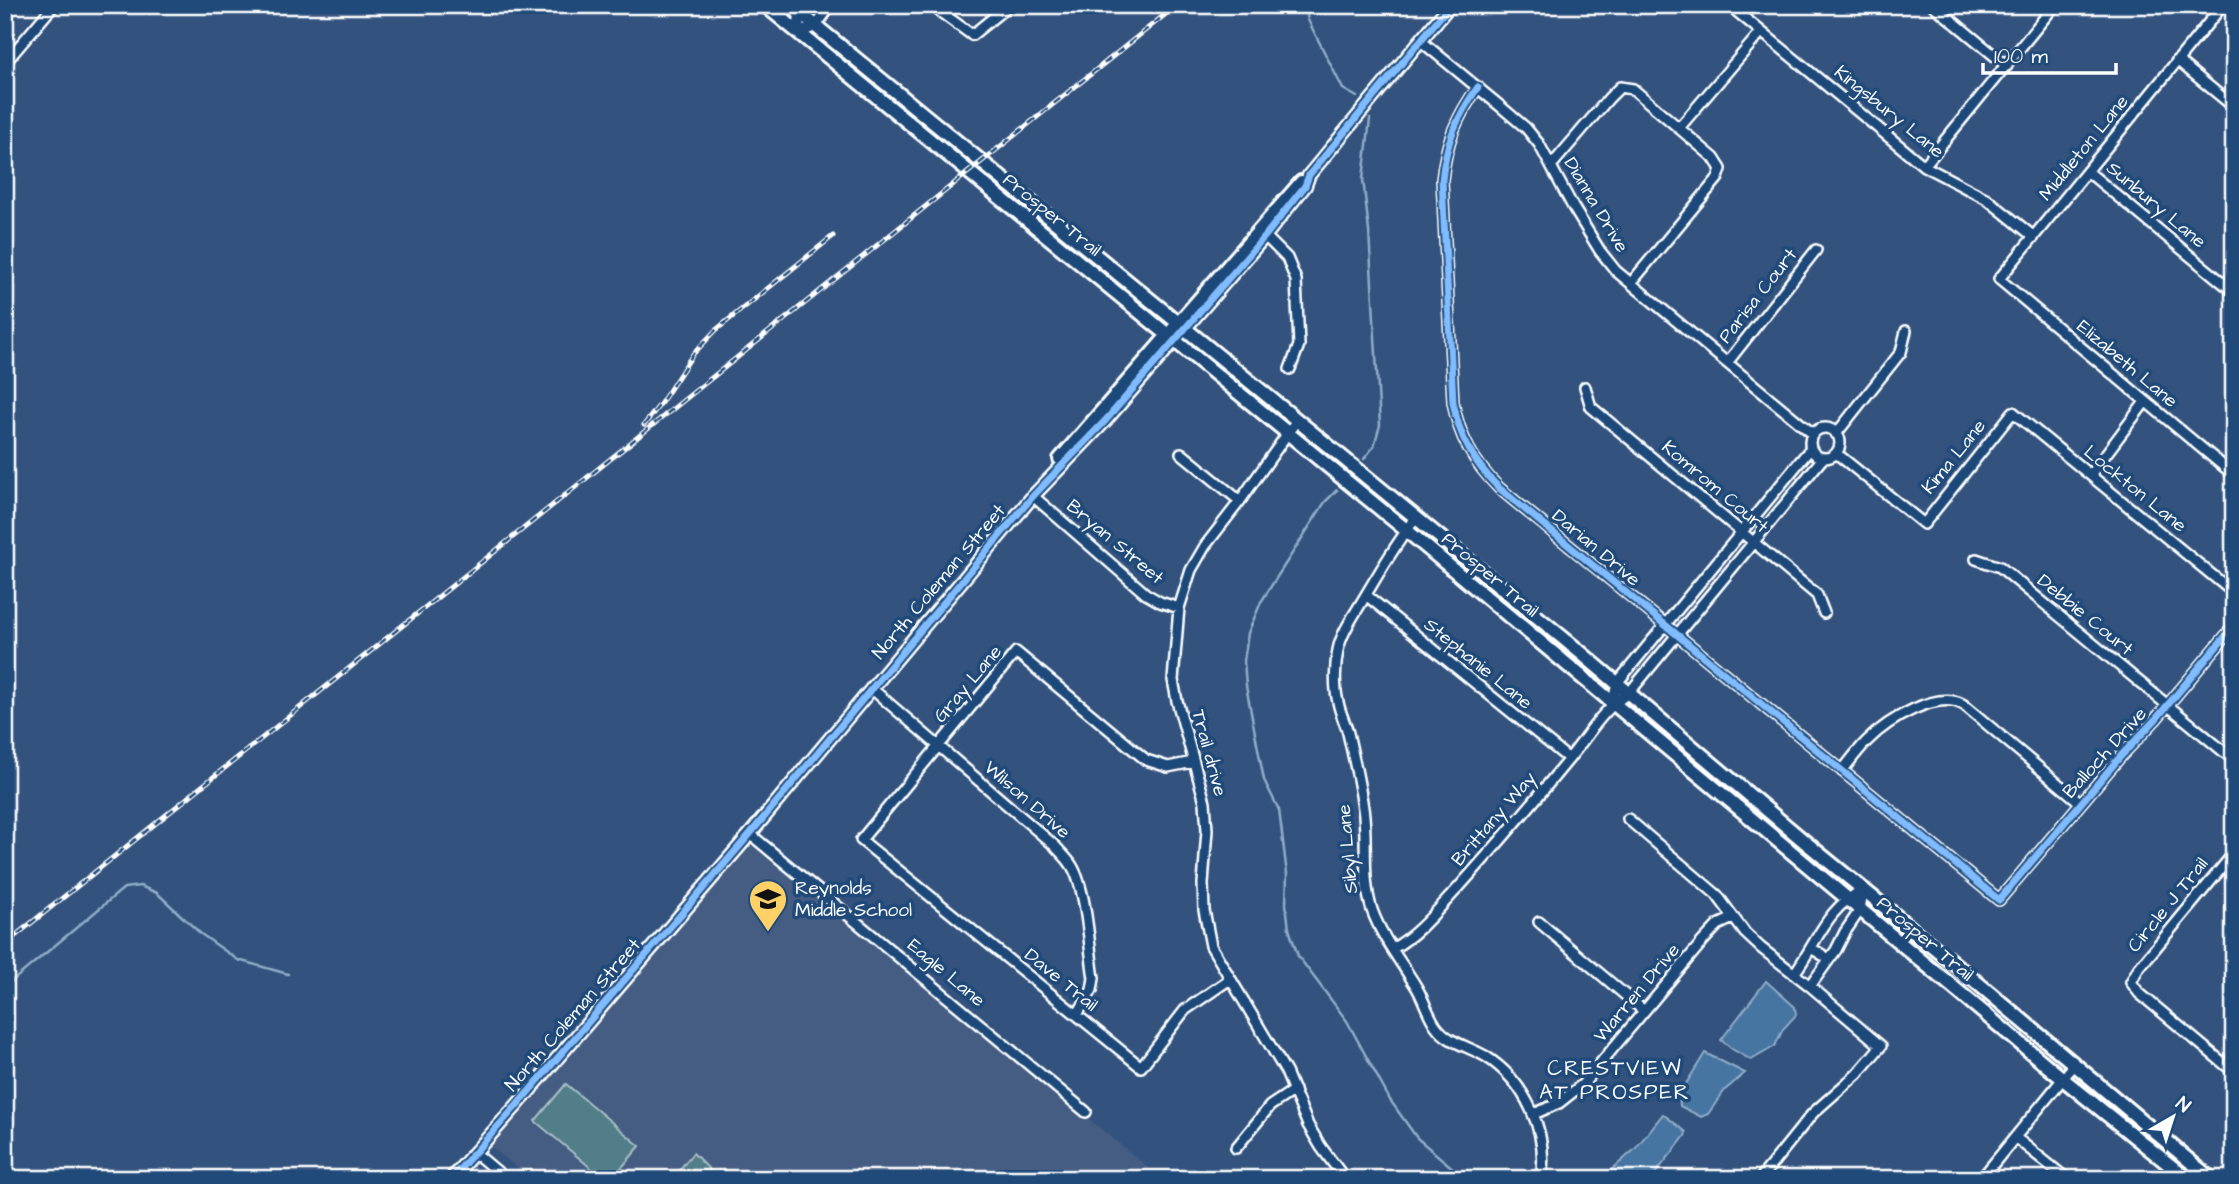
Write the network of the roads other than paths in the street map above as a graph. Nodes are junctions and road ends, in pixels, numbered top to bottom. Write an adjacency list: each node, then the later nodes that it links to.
1 (54, 5): 17 (street)
2 (765, 5): 14 (main road, Prosper Trail)
3 (831, 5): 12 (street)
4 (931, 5): 5 (street)
5 (1009, 5)
6 (1450, 5): 15 (street, North Coleman Street)
7 (1729, 5): 13 (street, Kingsbury Lane)
8 (1933, 5): 18 (street)
9 (2055, 5): 18 (street)
10 (2223, 5): 16 (street, Middleton Lane)
11 (797, 8): 12 (main road, Prosper Trail); 14 (street)
12 (816, 26): 14 (street); 32 (main road, Prosper Trail)
13 (1761, 32): 21 (street); 23 (street, Kingsbury Lane)
14 (799, 33): 34 (main road, Prosper Trail)
15 (1421, 41): 19 (street, Dianna Drive); 25 (street, North Coleman Street)
16 (2177, 61): 20 (street); 24 (street, Middleton Lane)
17 (5, 63)
18 (2007, 65): 23 (street)
19 (1478, 88): 22 (street, Dianna Drive); 61 (street, Darian Drive)
20 (2234, 107)
21 (1679, 128): 22 (street); 30 (street)
22 (1551, 166): 30 (street, Dianna Drive)
23 (1924, 166): 27 (street, Kingsbury Lane)
24 (2087, 171): 27 (street, Middleton Lane); 31 (street, Sunbury Lane)
25 (1309, 175): 26 (street, North Coleman Street); 32 (street, North Coleman Street)
26 (1265, 236): 32 (street, North Coleman Street); 36 (street)
27 (2034, 237): 29 (street, Middleton Lane)
28 (1816, 250): 35 (street, Parisa Court)
29 (1999, 279): 38 (street, Elizabeth Lane)
30 (1631, 284): 35 (street, Dianna Drive)
31 (2234, 292)
32 (1180, 326): 34 (street, North Coleman Street); 40 (main road, Prosper Trail)
33 (1906, 331): 43 (street)
34 (1172, 337): 41 (main road, Prosper Trail); 50 (street, North Coleman Street)
35 (1727, 363): 42 (street, Dianna Drive)
36 (1290, 369)
37 (1585, 387): 54 (street, Komrom Court)
38 (2145, 401): 48 (street); 49 (street, Elizabeth Lane)
39 (2013, 412): 46 (street, Kima Lane); 48 (street, Lockton Lane)
40 (1297, 420): 41 (street, Trail drive); 52 (main road, Prosper Trail)
41 (1286, 432): 51 (street, Trail drive); 53 (main road, Prosper Trail)
42 (1813, 434): 43 (street); 44 (street)
43 (1836, 434): 46 (street)
44 (1811, 448): 47 (street); 54 (street, Brittany Way)
45 (1181, 453): 51 (street)
46 (1836, 453): 47 (street)
47 (1823, 458): 55 (street, Brittany Way)
48 (2090, 475): 57 (street, Lockton Lane)
49 (2234, 475)
50 (1033, 496): 59 (street, Bryan Street); 65 (street, North Coleman Street)
51 (1240, 501): 59 (street, Trail drive)
52 (1416, 518): 53 (street, Sibyl Lane); 64 (main road, Prosper Trail)
53 (1406, 530): 58 (street, Sibyl Lane); 67 (main road, Prosper Trail)
54 (1743, 533): 55 (street, Komrom Court); 61 (street, Brittany Way)
55 (1754, 542): 60 (street, Komrom Court); 63 (street, Brittany Way)
56 (1976, 559): 68 (street, Debbie Court)
57 (2234, 593)
58 (1366, 595): 70 (street, Stephanie Lane); 86 (street, Sibyl Lane)
59 (1179, 607): 72 (street, Trail drive)
60 (1824, 612)
61 (1665, 626): 63 (street, Darian Drive); 64 (street, Brittany Way)
62 (2234, 626): 68 (street, Balloch Drive)
63 (1677, 635): 66 (street, Brittany Way); 73 (street, Darian Drive)
64 (1617, 683): 66 (main road, Prosper Trail); 67 (street, Brittany Way)
65 (871, 688): 69 (street, Wilson Drive); 76 (street, North Coleman Street)
66 (1629, 693): 67 (street, Brittany Way); 79 (main road, Prosper Trail)
67 (1613, 702): 70 (street, Brittany Way); 80 (main road, Prosper Trail)
68 (2168, 705): 71 (street, Debbie Court); 74 (street, Balloch Drive)
69 (938, 746): 72 (street, Gray Lane); 77 (street, Gray Lane); 92 (street, Wilson Drive)
70 (1569, 759): 86 (street, Brittany Way)
71 (2234, 761)
72 (1193, 762): 89 (street, Trail drive)
73 (1842, 771): 74 (street); 81 (street, Darian Drive)
74 (2081, 803): 81 (street, Balloch Drive)
75 (1628, 819): 83 (street)
76 (750, 834): 97 (street, Eagle Lane); 101 (street, North Coleman Street)
77 (861, 840): 92 (street, Dave Trail)
78 (2234, 853): 94 (street, Circle J Trail)
79 (1863, 890): 80 (street); 82 (street); 93 (main road, Prosper Trail)
80 (1846, 898): 82 (main road, Prosper Trail); 85 (street)
81 (1999, 900)
82 (1860, 910): 87 (street); 95 (main road, Prosper Trail)
83 (1733, 918): 88 (street); 91 (street, Warren Drive)
84 (1539, 922): 91 (street)
85 (1811, 948): 87 (street); 88 (street)
86 (1392, 949): 98 (street, Sibyl Lane)
87 (1829, 959): 90 (street)
88 (1794, 974): 90 (street)
89 (1230, 979): 92 (street, Dave Trail); 96 (street, Trail drive)
90 (1810, 986): 106 (street)
91 (1644, 1011): 98 (street, Warren Drive)
92 (1077, 1015)
93 (2074, 1065): 95 (street); 110 (main road, Prosper Trail)
94 (2234, 1072)
95 (2063, 1079): 99 (street); 109 (main road, Prosper Trail)
96 (1294, 1090): 100 (street); 104 (street, Trail drive)
97 (1086, 1112)
98 (1534, 1114): 105 (street, Sibyl Lane)
99 (2016, 1138): 107 (street); 108 (street)
100 (1236, 1148)
101 (474, 1153): 102 (street, North Coleman Street); 103 (street)
102 (451, 1179)
103 (506, 1179)
104 (1345, 1179)
105 (1541, 1179)
106 (1760, 1179)
107 (1982, 1179)
108 (2067, 1179)
109 (2187, 1179)
110 (2211, 1179)

